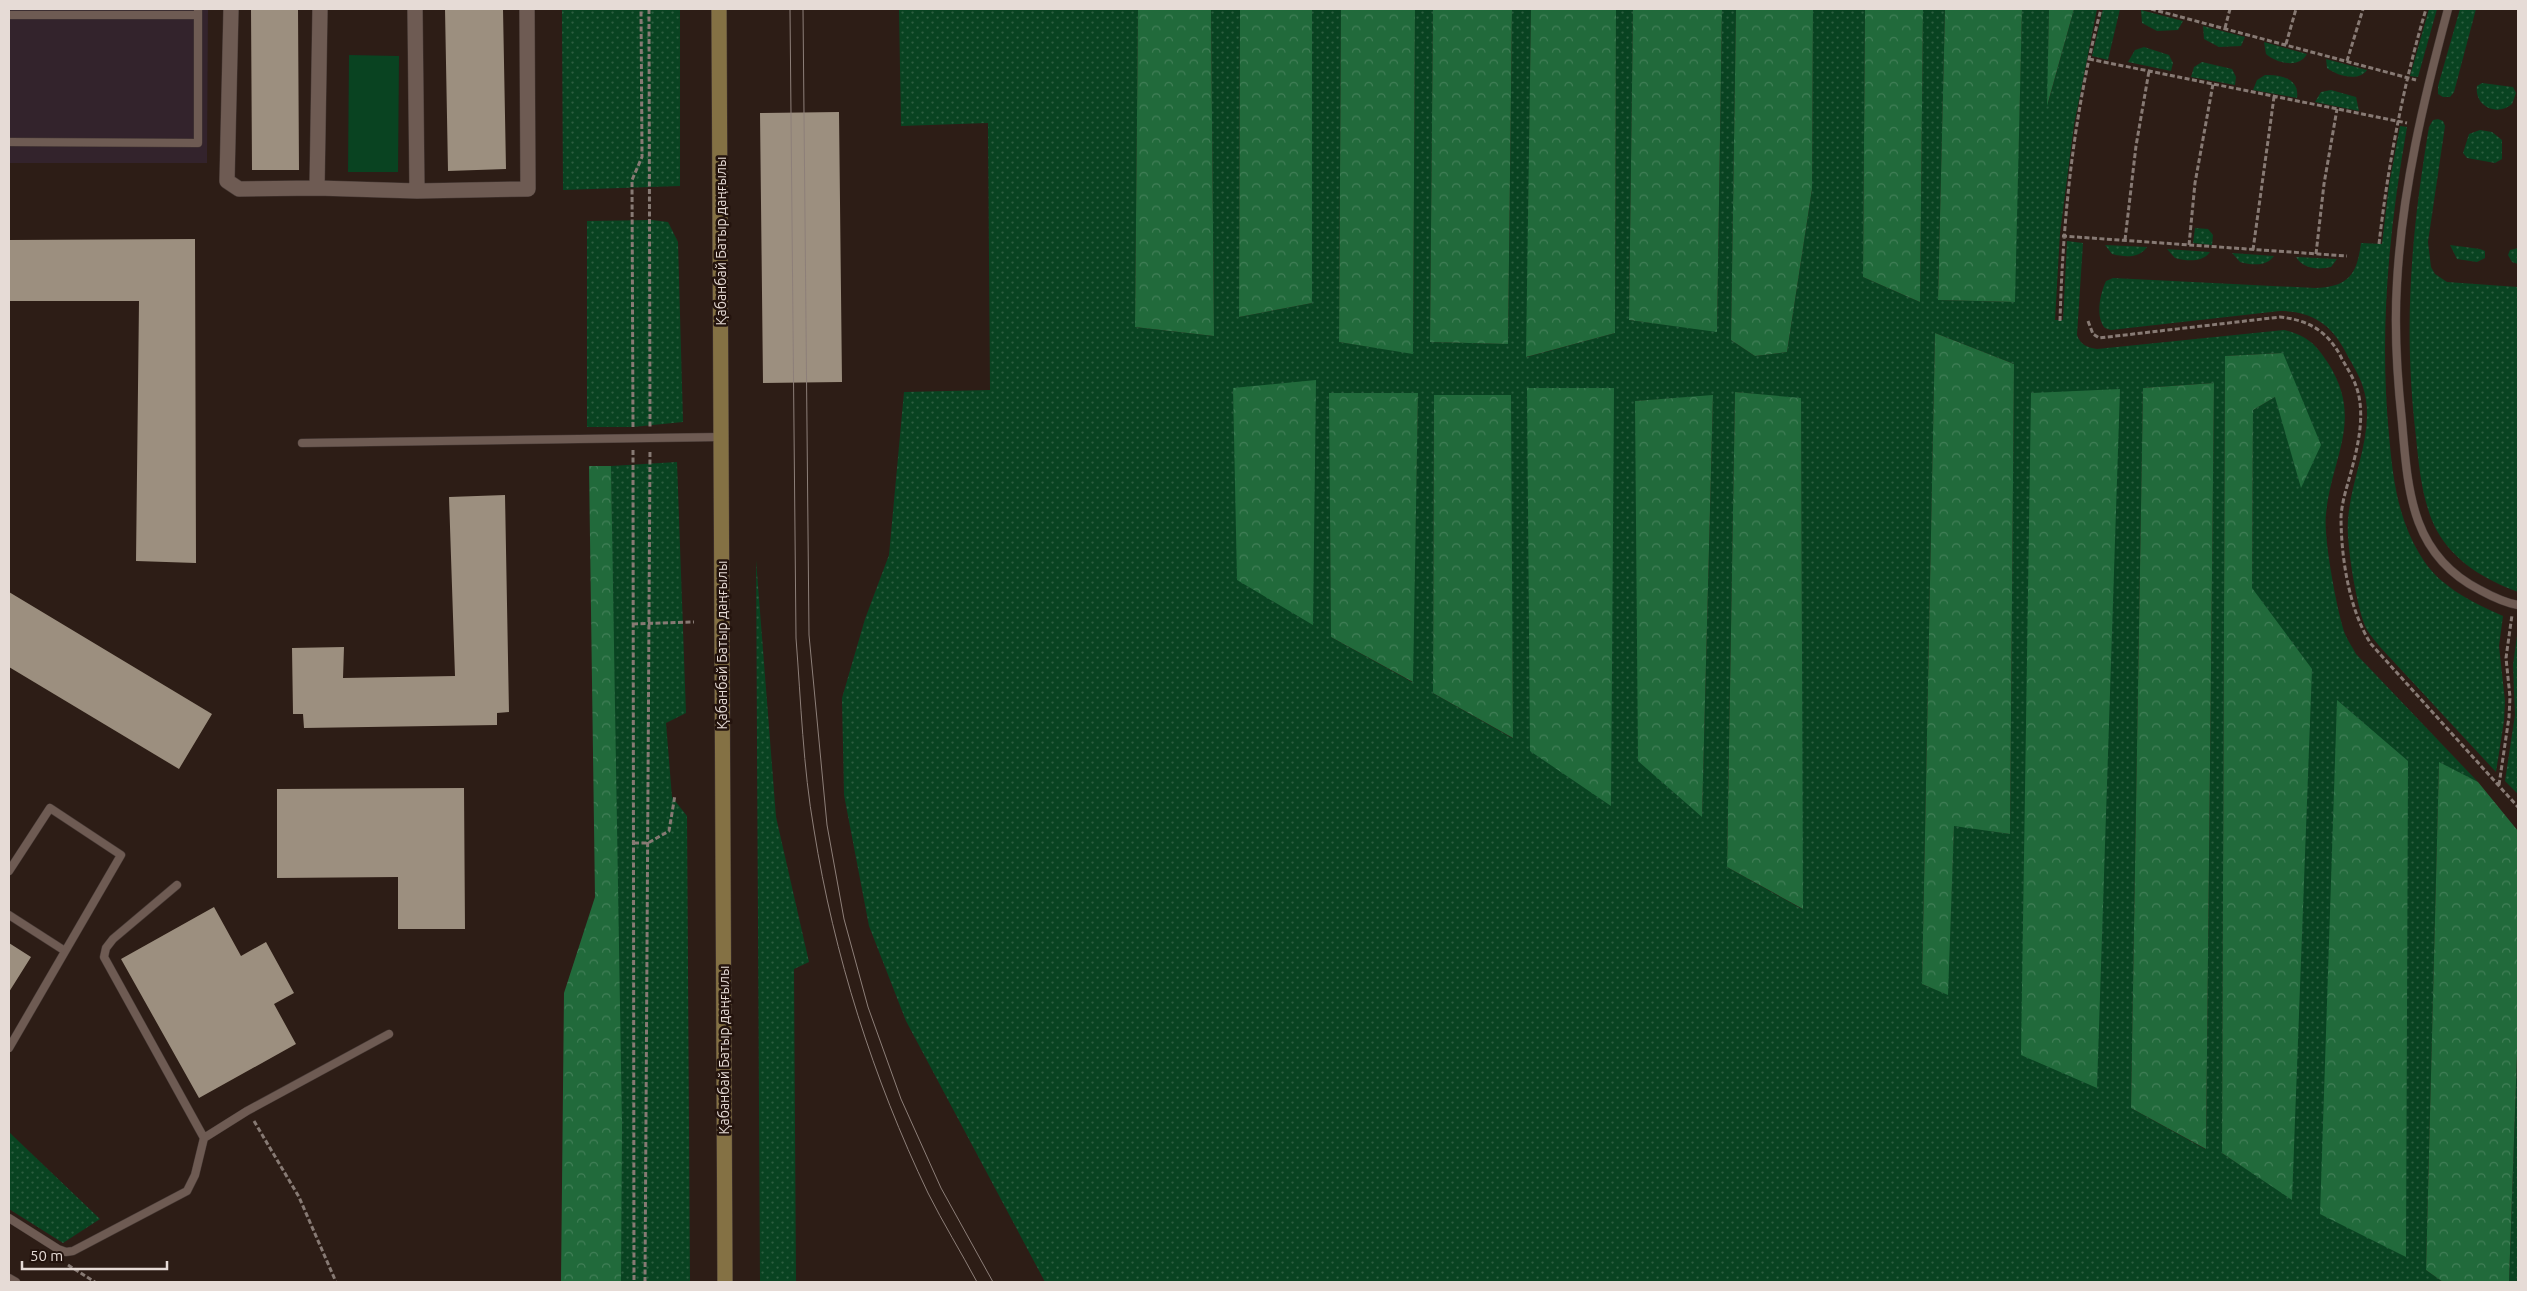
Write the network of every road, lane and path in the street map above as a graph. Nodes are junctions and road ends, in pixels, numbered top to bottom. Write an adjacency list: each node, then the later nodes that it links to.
1 (231, 9): 33 (street)
2 (320, 9): 33 (street)
3 (415, 9): 34 (street)
4 (527, 9): 34 (street)
5 (641, 9): 45 (path)
6 (650, 9): 46 (path)
7 (719, 9): 44 (main road, Қабанбай Батыр даңғылы)
8 (2100, 9): 22 (path)
9 (2151, 9): 15 (path)
10 (2230, 9): 20 (path)
11 (2296, 9): 21 (path)
12 (2363, 9): 23 (path)
13 (2426, 9): 25 (path)
14 (2448, 9): 48 (lane)
15 (2162, 10): 20 (path)
16 (23, 12): 17 (lane); 19 (lane)
17 (110, 12): 18 (lane)
18 (198, 12): 32 (lane)
19 (9, 15)
20 (2225, 28): 21 (path)
21 (2286, 44): 23 (path)
22 (2089, 60): 24 (path); 35 (path)
23 (2347, 61): 25 (path)
24 (2149, 71): 27 (path); 36 (path)
25 (2408, 78): 26 (path); 30 (path)
26 (2417, 80)
27 (2213, 84): 28 (path); 38 (path)
28 (2274, 97): 29 (path); 39 (path)
29 (2337, 109): 30 (path); 40 (path)
30 (2398, 121): 31 (path); 37 (path)
31 (2407, 123)
32 (9, 142)
33 (318, 188): 34 (street)
34 (417, 191)
35 (2062, 236): 36 (path); 42 (path)
36 (2125, 240): 38 (path)
37 (2379, 244)
38 (2189, 245): 39 (path)
39 (2253, 250): 40 (path)
40 (2316, 254): 41 (path)
41 (2347, 256)
42 (2060, 320)
43 (2088, 321): 52 (path)
44 (722, 437): 46 (lane); 71 (main road, Қабанбай Батыр даңғылы)
45 (633, 438): 46 (lane); 47 (lane); 50 (path)
46 (650, 438): 51 (path)
47 (302, 443)
48 (2516, 604): 52 (path)
49 (694, 622): 51 (path)
50 (633, 624): 51 (path); 55 (path)
51 (649, 624): 56 (path)
52 (2499, 786): 54 (path)
53 (675, 795): 56 (path)
54 (2518, 807)
55 (634, 843): 56 (path); 69 (path)
56 (648, 843): 70 (path)
57 (9, 871): 60 (lane)
58 (177, 885): 64 (lane)
59 (9, 915): 60 (lane)
60 (65, 951): 62 (lane)
61 (389, 1034): 63 (lane)
62 (9, 1048)
63 (248, 1111): 64 (lane); 68 (path)
64 (204, 1138): 65 (lane)
65 (9, 1218)
66 (9, 1278): 67 (lane)
67 (16, 1282)
68 (336, 1282)
69 (634, 1282)
70 (645, 1282)
71 (724, 1282)

